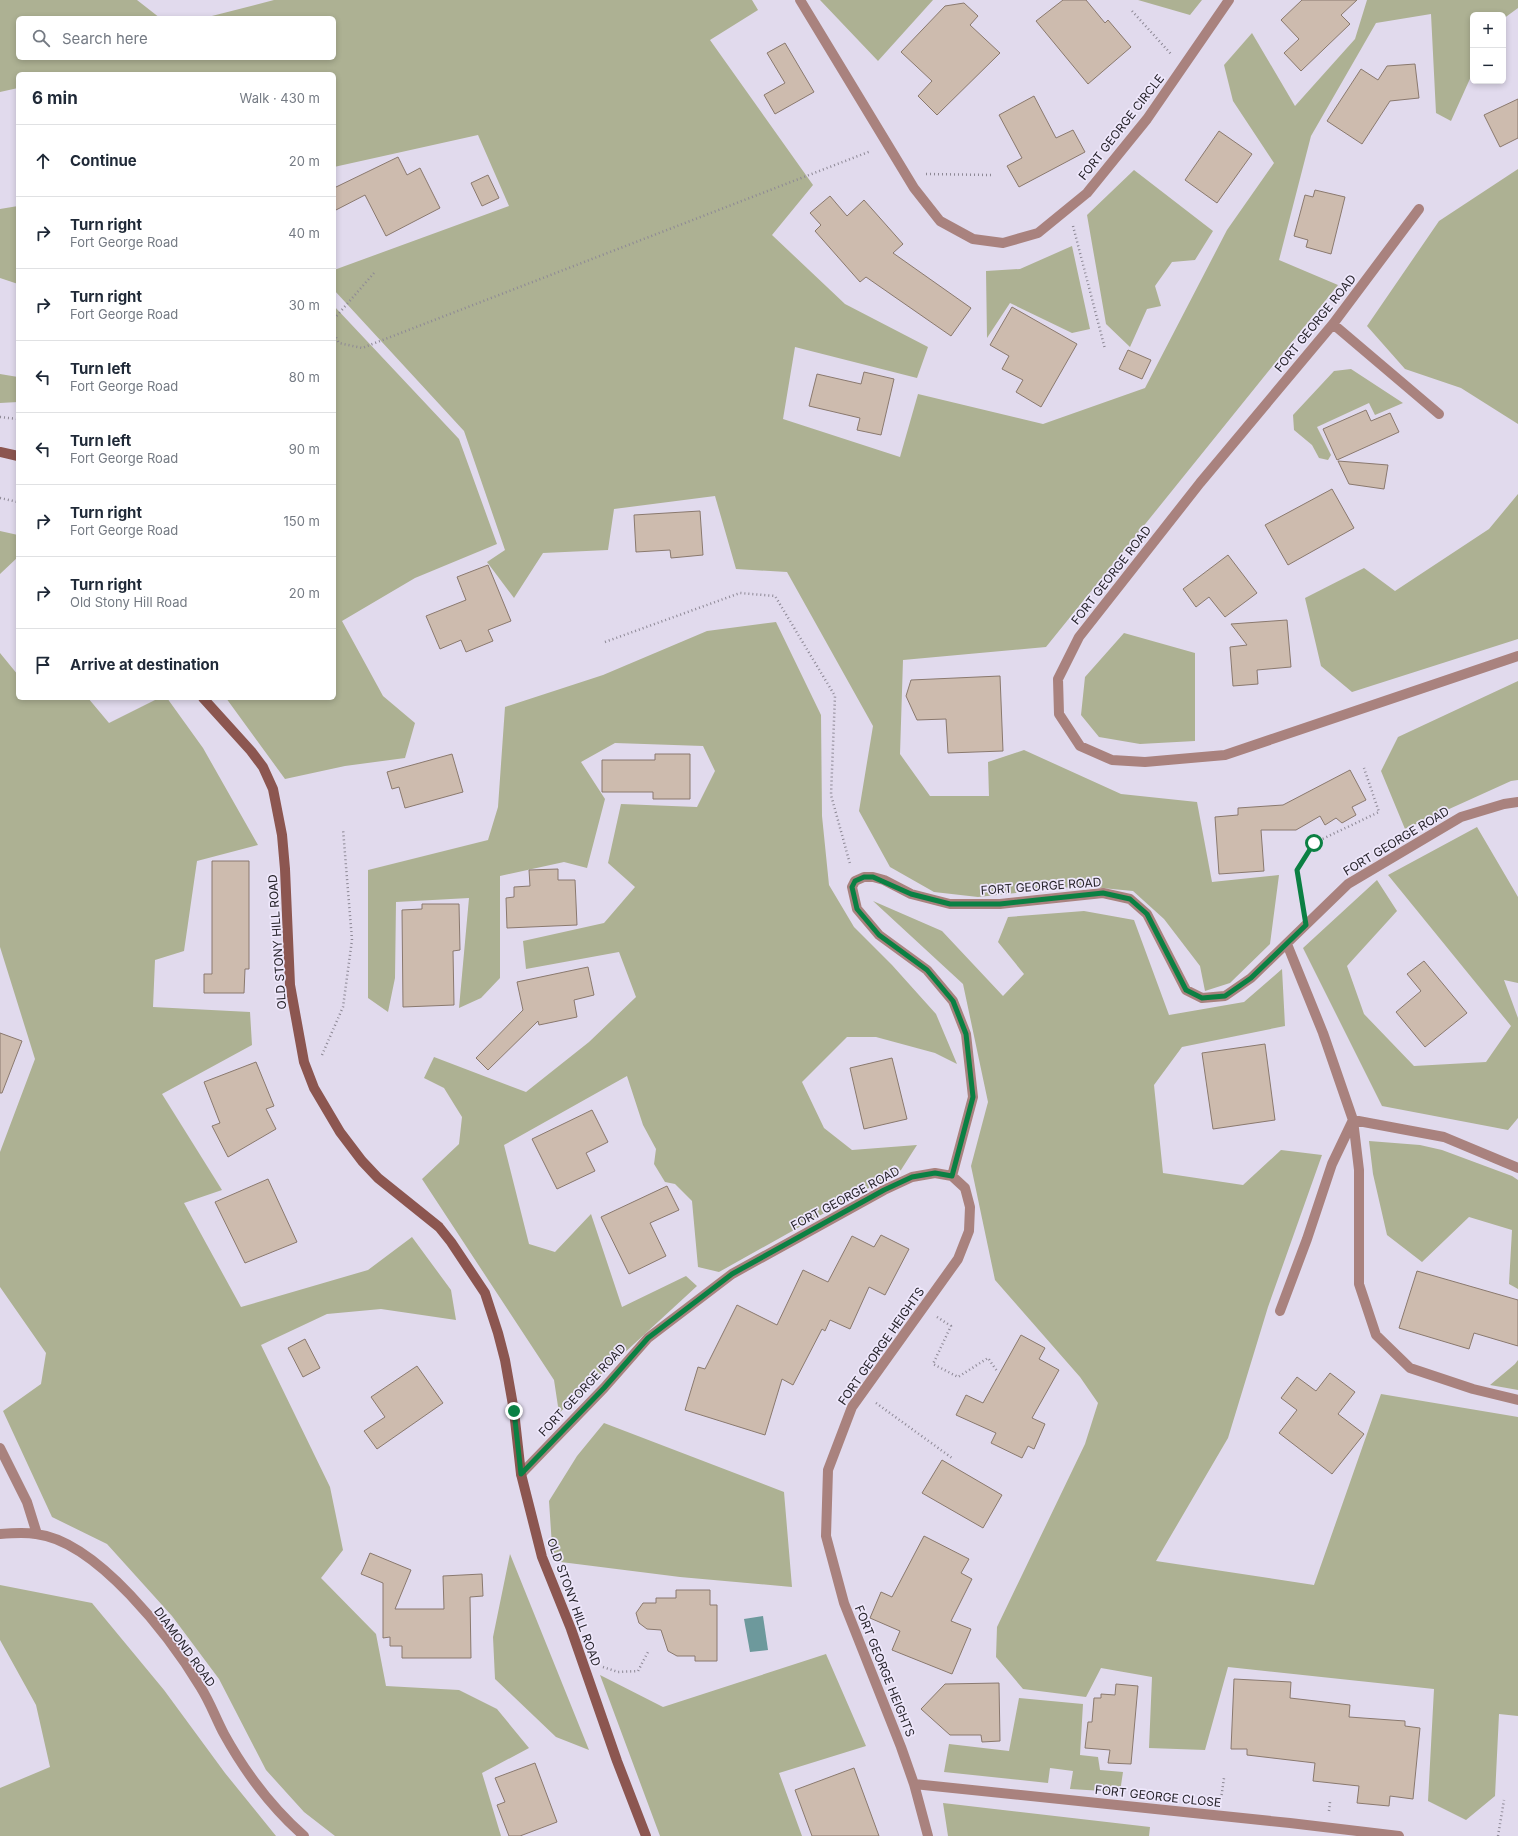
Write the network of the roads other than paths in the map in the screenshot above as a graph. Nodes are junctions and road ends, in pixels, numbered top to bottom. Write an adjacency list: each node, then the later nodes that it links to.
1 (800, 0): 2 (street, FORT GEORGE CIRCLE)
2 (1229, 0)
3 (1419, 209): 4 (street, FORT GEORGE ROAD)
4 (1334, 324): 5 (street); 8 (street, FORT GEORGE ROAD)
5 (1439, 414)
6 (0, 452): 7 (street)
7 (16, 456)
8 (1518, 656)
9 (205, 700): 18 (street, OLD STONY HILL ROAD)
10 (1518, 802): 11 (street, FORT GEORGE ROAD)
11 (1287, 944): 12 (street); 14 (street, FORT GEORGE ROAD)
12 (1353, 1120): 13 (street); 15 (street); 16 (street)
13 (1518, 1168)
14 (952, 1176): 18 (street, FORT GEORGE ROAD); 21 (street, FORT GEORGE HEIGHTS)
15 (1280, 1311)
16 (1518, 1400)
17 (0, 1448): 20 (street)
18 (521, 1474): 23 (street, OLD STONY HILL ROAD)
19 (0, 1534): 20 (street, DIAMOND ROAD)
20 (37, 1534): 22 (street, DIAMOND ROAD)
21 (914, 1784): 24 (street, FORT GEORGE HEIGHTS); 25 (street, FORT GEORGE CLOSE)
22 (304, 1836)
23 (646, 1836)
24 (928, 1836)
25 (1399, 1836)

